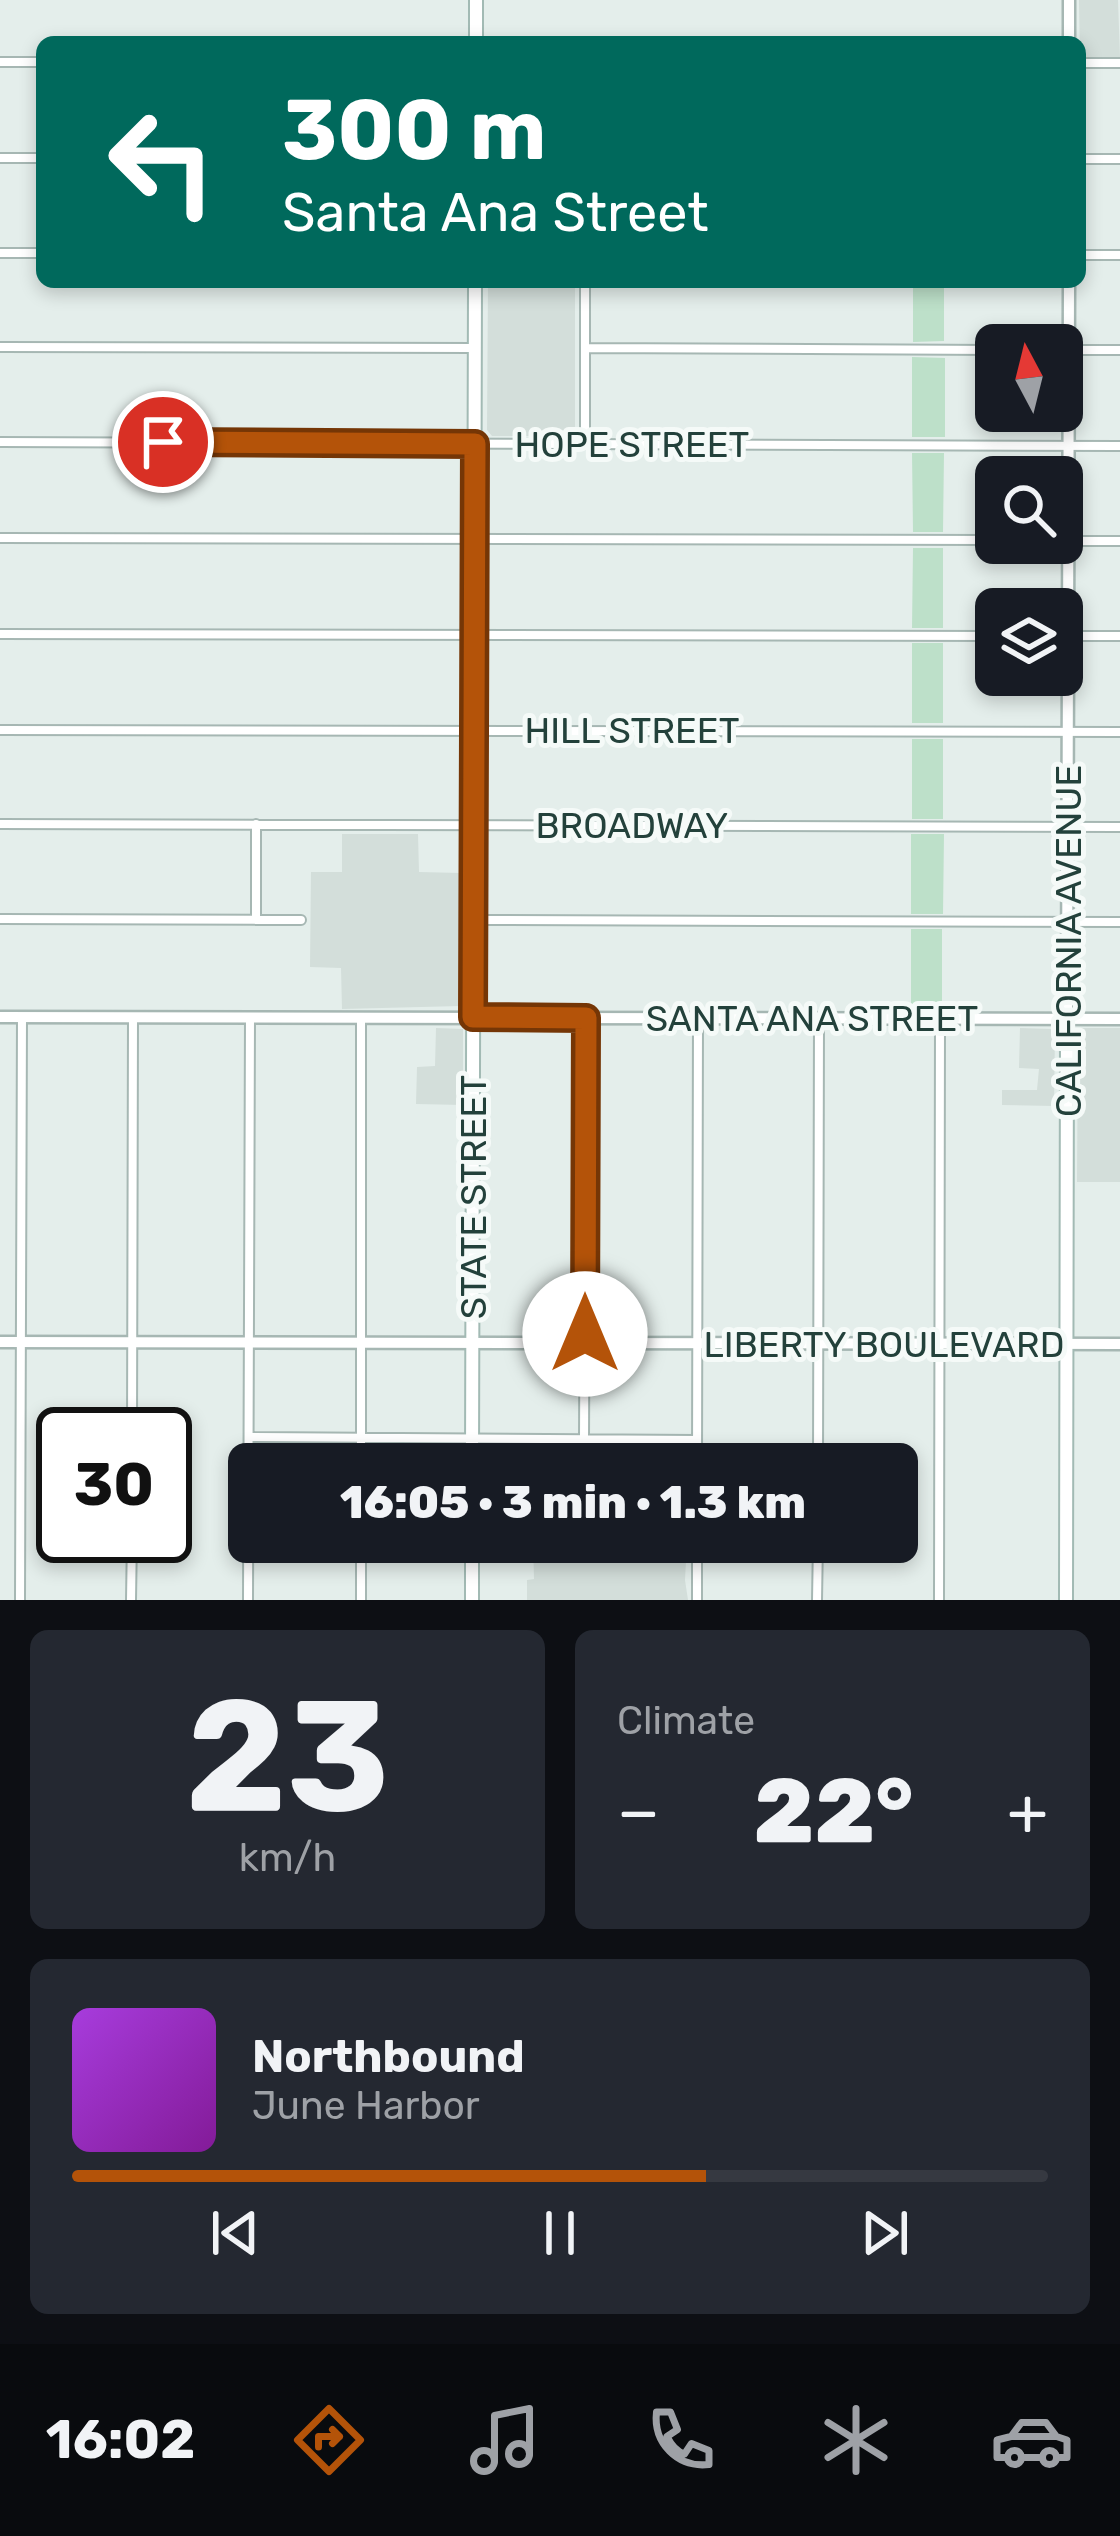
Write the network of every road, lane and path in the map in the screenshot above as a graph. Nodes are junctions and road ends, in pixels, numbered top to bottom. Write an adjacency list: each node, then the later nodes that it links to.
1 (476, 0): 3 (main road)
2 (1069, 0): 4 (street)
3 (476, 36)
4 (1069, 36)
5 (0, 62): 6 (street)
6 (36, 62)
7 (1086, 63): 8 (street)
8 (1120, 63)
9 (0, 158): 10 (street)
10 (36, 158)
11 (1086, 159): 12 (street)
12 (1120, 159)
13 (36, 253): 14 (street)
14 (0, 254)
15 (1086, 255): 16 (street)
16 (1120, 255)
17 (475, 288): 22 (main road, STATE STREET)
18 (585, 288): 23 (street)
19 (1069, 288): 20 (street, CALIFORNIA AVENUE)
20 (1067, 324)
21 (0, 347): 22 (street)
22 (475, 348): 29 (main road, STATE STREET)
23 (585, 348): 24 (street); 30 (street)
24 (975, 350)
25 (1083, 350): 26 (street)
26 (1120, 350)
27 (1068, 432): 31 (street, CALIFORNIA AVENUE)
28 (0, 442): 29 (street, HOPE STREET)
29 (475, 444): 30 (street, HOPE STREET); 35 (main road, STATE STREET)
30 (585, 444): 31 (street, HOPE STREET)
31 (1069, 446): 32 (street, HOPE STREET); 33 (street, CALIFORNIA AVENUE)
32 (1120, 446)
33 (1069, 456)
34 (0, 538): 35 (street)
35 (475, 539): 36 (street); 40 (main road, STATE STREET)
36 (975, 540)
37 (1083, 541): 38 (street)
38 (1120, 541)
39 (0, 634): 40 (street)
40 (474, 635): 41 (street); 45 (main road, STATE STREET)
41 (975, 636)
42 (1083, 636): 43 (street)
43 (1120, 636)
44 (1067, 696): 47 (street, CALIFORNIA AVENUE)
45 (474, 729): 46 (street, HILL STREET); 47 (street, HILL STREET); 51 (main road, STATE STREET)
46 (0, 730)
47 (1068, 732): 48 (street, HILL STREET); 52 (street, CALIFORNIA AVENUE)
48 (1120, 732)
49 (0, 824): 50 (street, BROADWAY)
50 (256, 824): 51 (street, BROADWAY); 55 (street)
51 (474, 825): 52 (street, BROADWAY); 57 (main road, STATE STREET)
52 (1068, 826): 53 (street, BROADWAY); 58 (street, CALIFORNIA AVENUE)
53 (1120, 827)
54 (0, 919): 55 (street)
55 (256, 920): 56 (street)
56 (301, 920)
57 (474, 920): 58 (street); 65 (main road, STATE STREET)
58 (1068, 922): 59 (street); 70 (street, CALIFORNIA AVENUE)
59 (1120, 922)
60 (0, 1016): 61 (street, SANTA ANA STREET)
61 (22, 1017): 62 (street, SANTA ANA STREET); 73 (street)
62 (133, 1017): 63 (street, SANTA ANA STREET); 74 (street)
63 (250, 1017): 64 (street, SANTA ANA STREET); 75 (street)
64 (361, 1017): 65 (street, SANTA ANA STREET); 76 (street)
65 (473, 1017): 66 (street, SANTA ANA STREET); 77 (main road, STATE STREET)
66 (586, 1018): 67 (street, SANTA ANA STREET); 78 (street)
67 (698, 1018): 68 (street, SANTA ANA STREET); 79 (street)
68 (819, 1018): 69 (street, SANTA ANA STREET); 80 (street)
69 (940, 1018): 70 (street, SANTA ANA STREET); 81 (street)
70 (1067, 1019): 71 (street, SANTA ANA STREET); 82 (main road, CALIFORNIA AVENUE)
71 (1120, 1019)
72 (0, 1342): 73 (street, LIBERTY BOULEVARD)
73 (21, 1342): 74 (street, LIBERTY BOULEVARD); 97 (street)
74 (132, 1342): 75 (street, LIBERTY BOULEVARD); 84 (street)
75 (249, 1342): 76 (street, LIBERTY BOULEVARD); 85 (street)
76 (361, 1342): 77 (street, LIBERTY BOULEVARD); 86 (street)
77 (472, 1342): 78 (street, LIBERTY BOULEVARD); 87 (main road, STATE STREET)
78 (585, 1342): 79 (street, LIBERTY BOULEVARD); 88 (street)
79 (697, 1343): 80 (street, LIBERTY BOULEVARD); 89 (street)
80 (818, 1344): 81 (street, LIBERTY BOULEVARD); 91 (street)
81 (940, 1344): 82 (street, LIBERTY BOULEVARD); 104 (street)
82 (1067, 1344): 83 (street, LIBERTY BOULEVARD); 105 (main road, CALIFORNIA AVENUE)
83 (1120, 1344)
84 (132, 1407)
85 (248, 1437): 86 (street); 99 (street)
86 (361, 1439): 87 (street); 90 (street)
87 (472, 1440): 88 (street)
88 (584, 1440): 89 (street)
89 (697, 1440)
90 (361, 1443)
91 (818, 1443)
92 (131, 1563): 98 (street)
93 (361, 1563): 100 (street)
94 (472, 1563): 101 (main road)
95 (697, 1563): 102 (street)
96 (818, 1563): 103 (street)
97 (20, 1600)
98 (131, 1600)
99 (248, 1600)
100 (361, 1600)
101 (472, 1600)
102 (697, 1600)
103 (818, 1600)
104 (939, 1600)
105 (1066, 1600)

